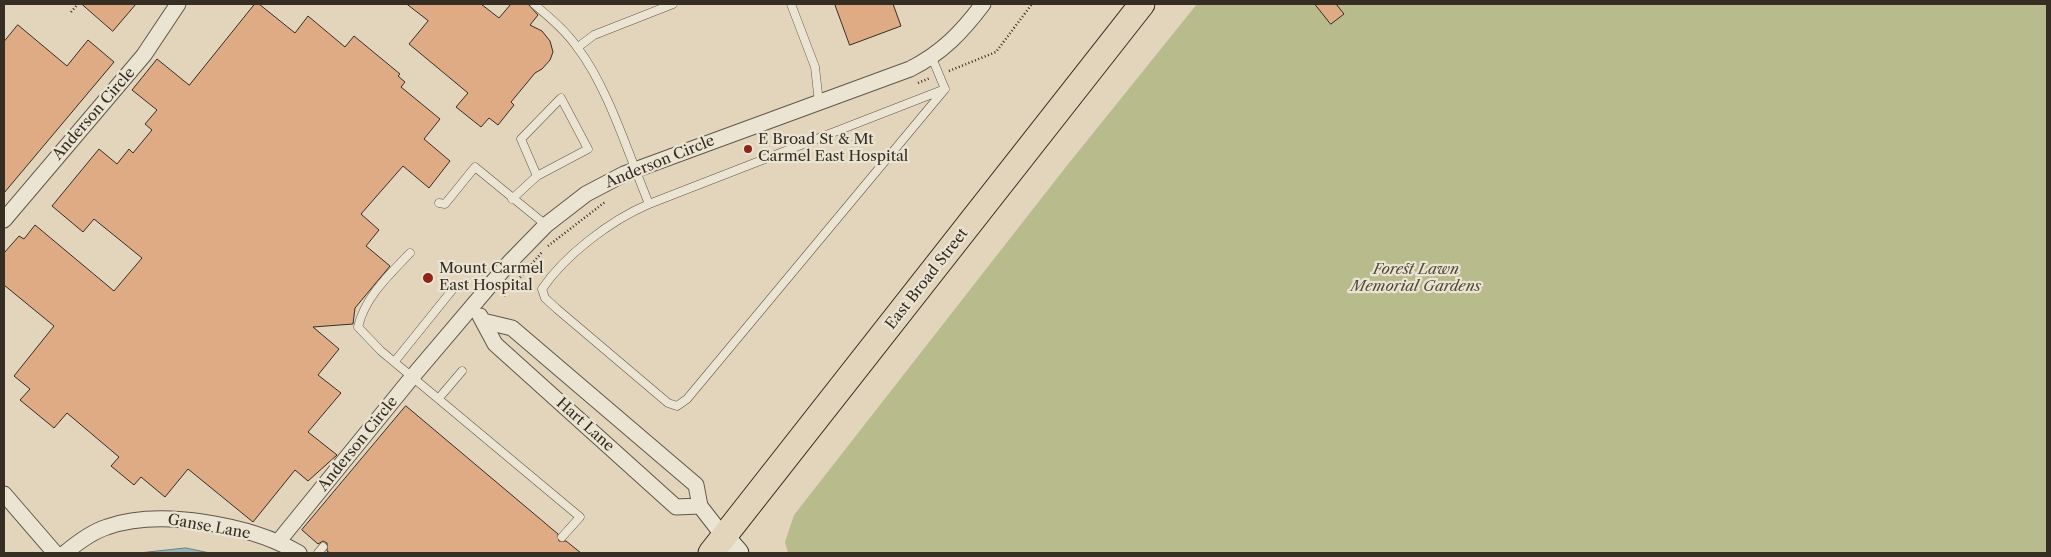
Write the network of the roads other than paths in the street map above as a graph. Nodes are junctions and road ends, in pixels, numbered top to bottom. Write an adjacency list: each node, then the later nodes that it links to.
1 (178, 4): 16 (street, Anderson Circle)
2 (534, 4): 7 (lane)
3 (673, 4): 7 (lane)
4 (791, 4): 10 (lane)
5 (983, 4): 8 (street, Anderson Circle)
6 (1142, 4): 30 (highway, East Broad Street)
7 (578, 48): 11 (lane)
8 (932, 58): 9 (lane); 10 (street, Anderson Circle)
9 (945, 89): 15 (lane); 15 (lane)
10 (819, 103): 11 (street, Anderson Circle)
11 (634, 170): 15 (lane); 17 (street, Anderson Circle)
12 (537, 176): 12 (lane); 13 (lane)
13 (512, 198): 14 (lane); 17 (lane)
14 (439, 204)
15 (648, 204)
16 (4, 220)
17 (546, 225): 20 (street, Anderson Circle)
18 (410, 253): 22 (lane)
19 (454, 289): 22 (lane)
20 (474, 306): 21 (street, Hart Lane); 24 (street, Anderson Circle)
21 (483, 321): 27 (street, Hart Lane); 27 (street, Hart Lane)
22 (395, 361): 24 (lane)
23 (462, 371): 25 (lane)
24 (413, 376): 25 (lane); 29 (street, Anderson Circle)
25 (439, 398): 28 (lane)
26 (4, 494): 31 (street)
27 (700, 506): 30 (street, Hart Lane)
28 (562, 537)
29 (278, 542): 32 (street, Ganse Lane); 33 (street, Ganse Lane)
30 (724, 548)
31 (55, 553)
32 (65, 553)
33 (299, 553)

